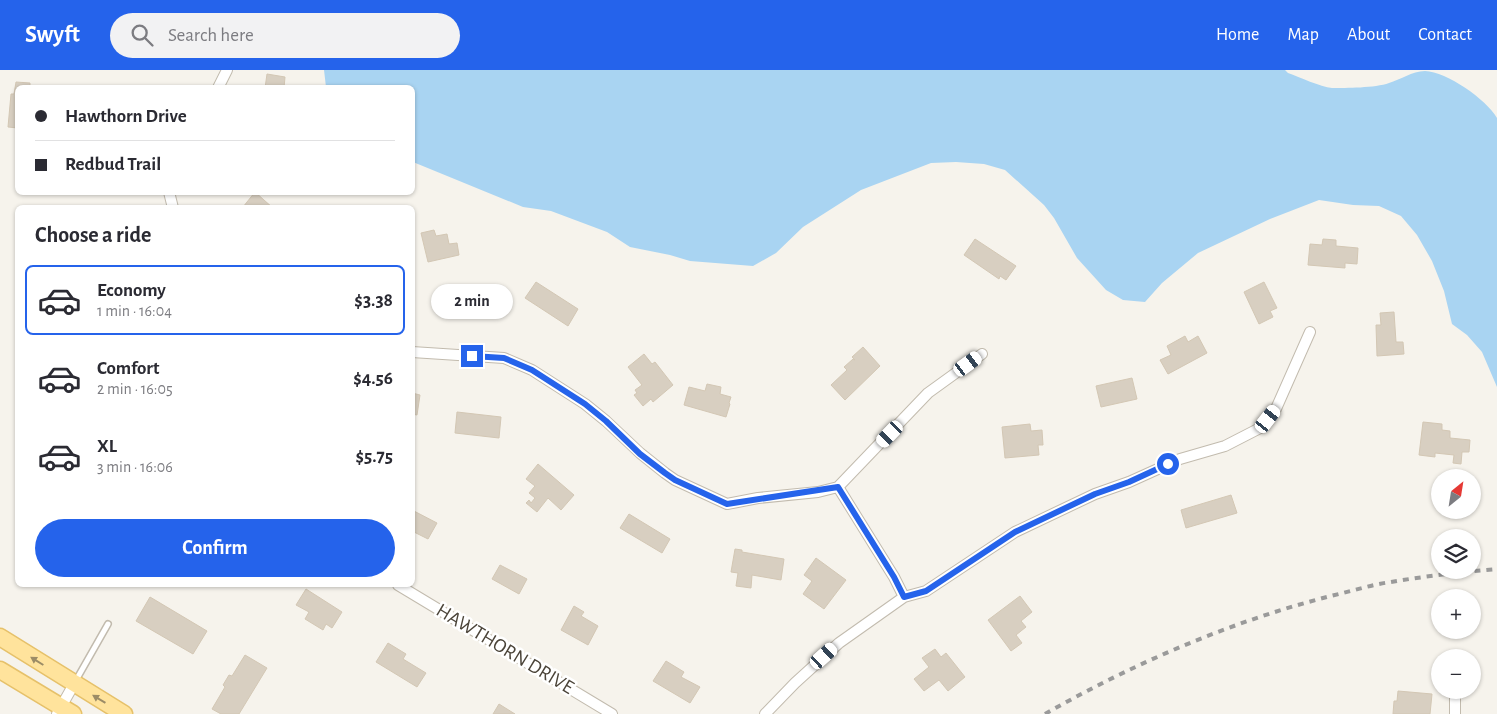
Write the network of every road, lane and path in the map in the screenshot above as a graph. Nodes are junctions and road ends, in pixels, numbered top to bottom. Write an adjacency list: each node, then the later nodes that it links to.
1 (227, 70): 2 (street)
2 (220, 85)
3 (1310, 332): 8 (street)
4 (415, 352): 6 (street)
5 (982, 354): 6 (street)
6 (838, 487): 8 (street)
7 (401, 587): 16 (street, HAWTHORN DRIVE)
8 (904, 597): 17 (street)
9 (108, 624): 12 (lane)
10 (0, 637): 12 (main road, one-way to 10)
11 (0, 670): 14 (main road)
12 (74, 684): 14 (street); 15 (main road, one-way to 12)
13 (1455, 699): 18 (street)
14 (64, 712)
15 (124, 714)
16 (612, 714)
17 (765, 714)
18 (1455, 714)

